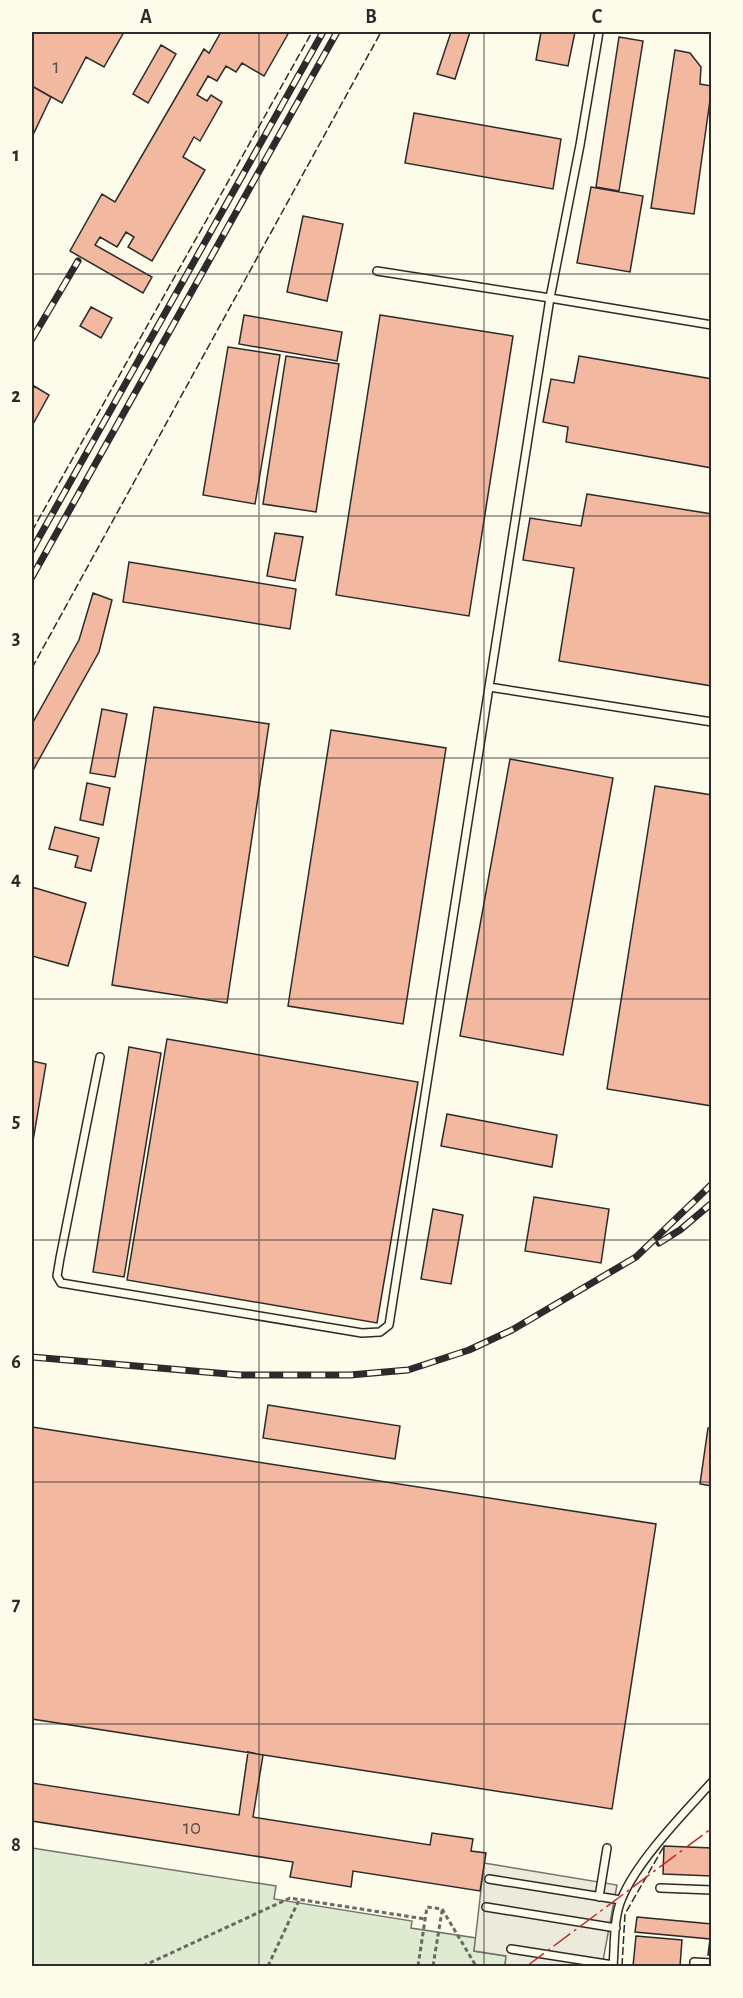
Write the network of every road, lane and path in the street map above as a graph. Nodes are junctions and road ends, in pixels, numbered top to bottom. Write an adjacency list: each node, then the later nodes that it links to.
1 (599, 32): 3 (lane)
2 (377, 271): 3 (lane)
3 (550, 298): 4 (lane); 5 (lane)
4 (711, 325)
5 (489, 687): 6 (lane); 7 (lane)
6 (711, 722)
7 (100, 1058)
8 (711, 1782): 15 (lane)
9 (607, 1848): 13 (lane)
10 (489, 1879): 13 (lane)
11 (660, 1888): 12 (lane)
12 (711, 1890)
13 (599, 1897): 15 (lane)
14 (300, 1900): 18 (path); 22 (path); 23 (path)
15 (621, 1900): 19 (lane)
16 (486, 1907): 19 (lane)
17 (442, 1909): 18 (path); 25 (path); 26 (path)
18 (425, 1919): 24 (path)
19 (616, 1928): 27 (lane)
20 (511, 1949): 27 (lane)
21 (711, 1963): 28 (lane)
22 (143, 1966)
23 (268, 1966)
24 (418, 1966)
25 (433, 1966)
26 (476, 1966)
27 (613, 1966)
28 (694, 1966)

